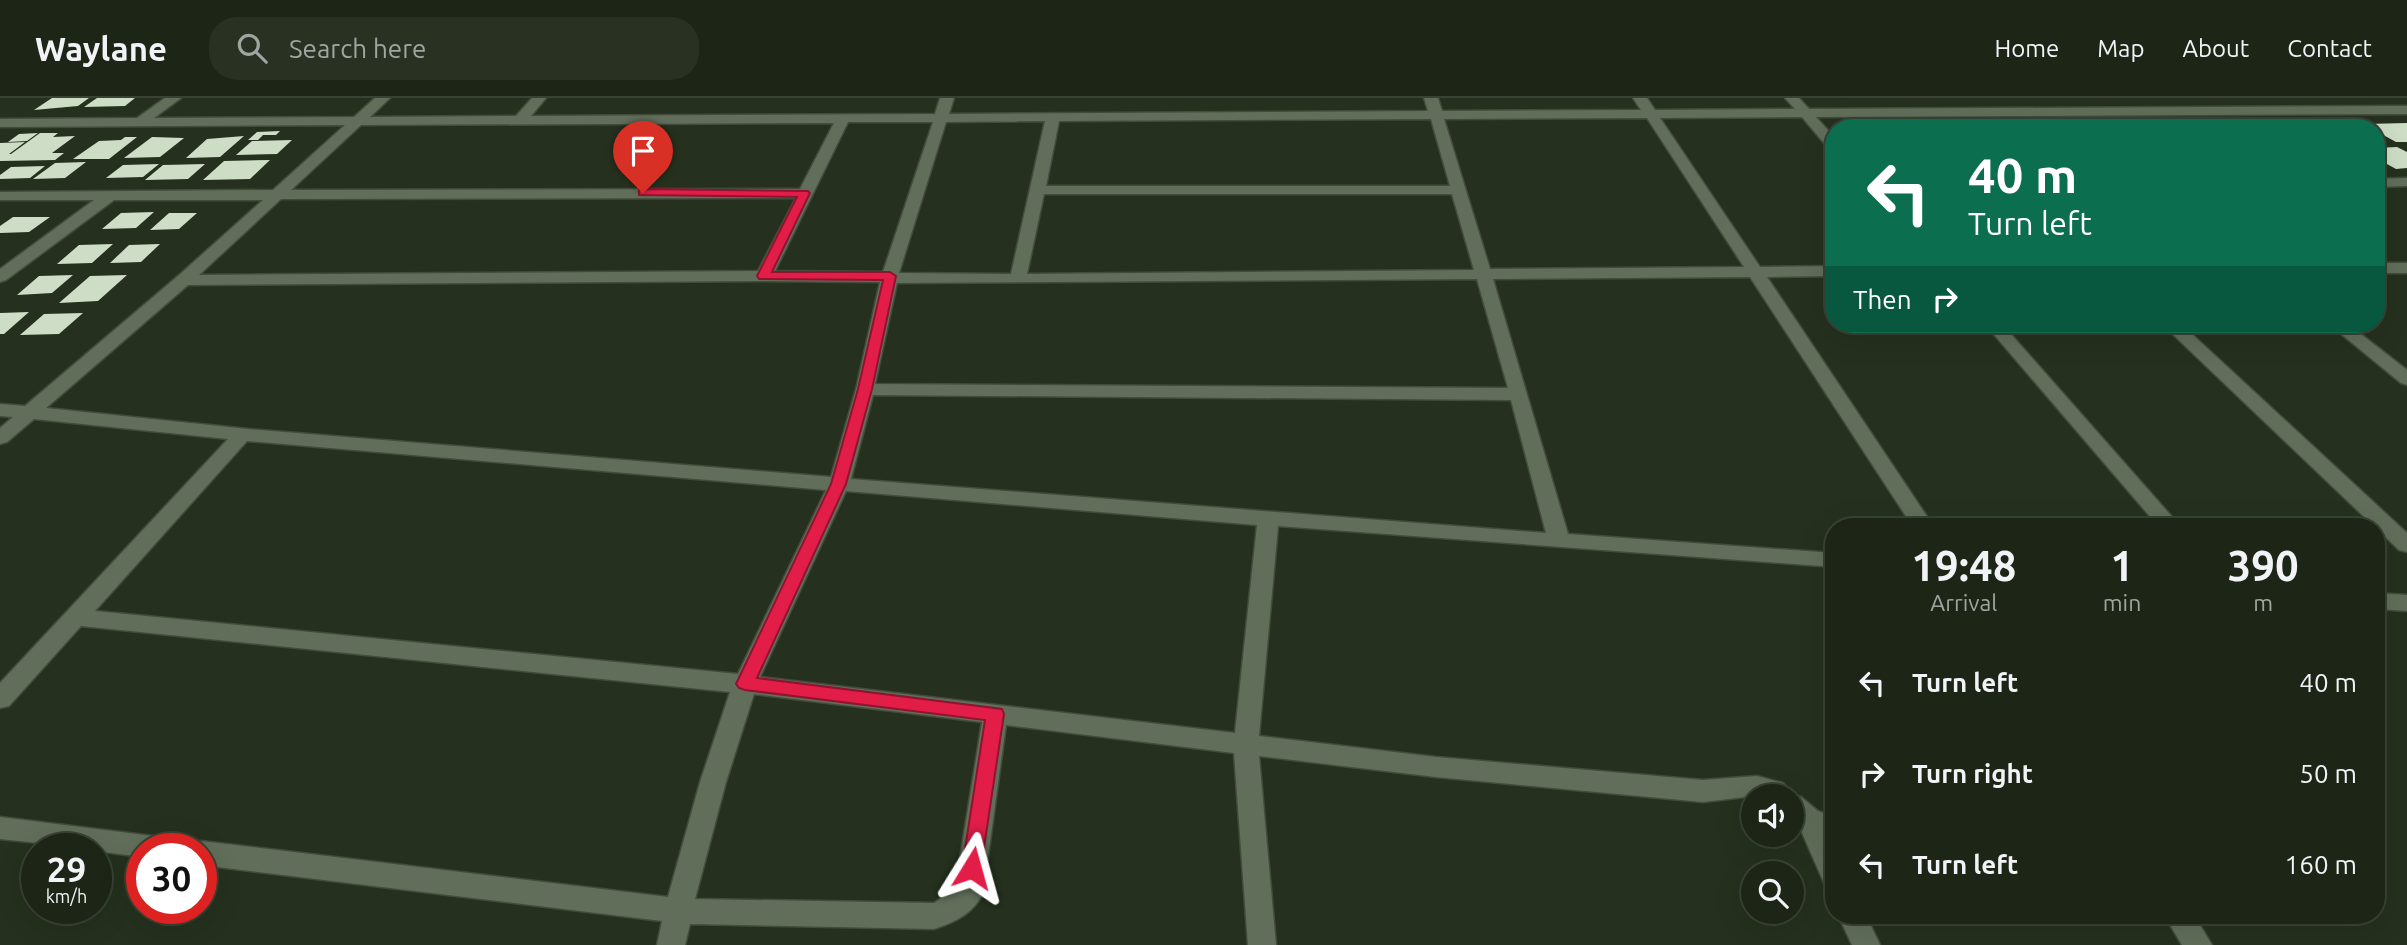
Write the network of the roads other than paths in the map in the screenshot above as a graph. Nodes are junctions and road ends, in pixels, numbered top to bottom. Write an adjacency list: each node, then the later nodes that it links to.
1 (174, 98): 24 (street)
2 (383, 98): 23 (street)
3 (539, 98): 22 (street)
4 (947, 98): 19 (street)
5 (1431, 98): 16 (street)
6 (1640, 98): 14 (street)
7 (1792, 98): 15 (street)
8 (1938, 98): 13 (street)
9 (2061, 98): 12 (street)
10 (2387, 98): 11 (street)
11 (2407, 110): 12 (street)
12 (2077, 111): 13 (street); 21 (street)
13 (1951, 113): 15 (street); 20 (street)
14 (1650, 115): 15 (street); 16 (street); 37 (street)
15 (1807, 115): 26 (street)
16 (1437, 116): 17 (street); 30 (street)
17 (1053, 117): 19 (street); 29 (street)
18 (843, 118): 19 (street); 22 (street); 31 (street)
19 (938, 118): 41 (street)
20 (1955, 119)
21 (2087, 119)
22 (520, 120): 23 (street)
23 (356, 121): 24 (street); 32 (street)
24 (140, 122): 25 (street)
25 (0, 123)
26 (1825, 136)
27 (2385, 183): 28 (street)
28 (2407, 183)
29 (1037, 190): 30 (street); 43 (street)
30 (1458, 190): 39 (street)
31 (804, 193): 32 (street); 40 (street)
32 (275, 194): 33 (street); 44 (street)
33 (111, 195): 34 (street); 42 (street)
34 (0, 196)
35 (2385, 268): 36 (street)
36 (2407, 268)
37 (1755, 271): 38 (street); 39 (street); 57 (street)
38 (1825, 271)
39 (1483, 273): 43 (street); 50 (street)
40 (764, 276): 41 (street); 44 (street)
41 (890, 276): 43 (street); 49 (street)
42 (0, 277)
43 (1018, 279)
44 (184, 280): 52 (street)
45 (2001, 333): 58 (street)
46 (2181, 333): 59 (street)
47 (2349, 333): 48 (street)
48 (2407, 379)
49 (865, 389): 50 (street); 55 (street)
50 (1519, 394): 61 (street)
51 (0, 410): 52 (street)
52 (29, 412): 53 (street); 54 (street)
53 (242, 435): 55 (street); 66 (street)
54 (0, 438)
55 (839, 484): 56 (street); 67 (street)
56 (1268, 517): 61 (street); 70 (street)
57 (1918, 518)
58 (2163, 518)
59 (2378, 518)
60 (2385, 524): 62 (street)
61 (1559, 542): 63 (street)
62 (2407, 545)
63 (1825, 559)
64 (2385, 602): 65 (street)
65 (2407, 603)
66 (76, 617): 67 (street); 68 (street)
67 (745, 684): 69 (street); 77 (street)
68 (0, 699)
69 (995, 714): 70 (street); 77 (street)
70 (1246, 746): 71 (street); 81 (street)
71 (1741, 787)
72 (1812, 817): 75 (street)
73 (0, 828): 74 (street)
74 (126, 844)
75 (1825, 851)
76 (217, 855): 77 (street)
77 (678, 911): 80 (street)
78 (1856, 924): 82 (street)
79 (2184, 924): 83 (street)
80 (671, 945)
81 (1262, 945)
82 (1866, 945)
83 (2199, 945)

